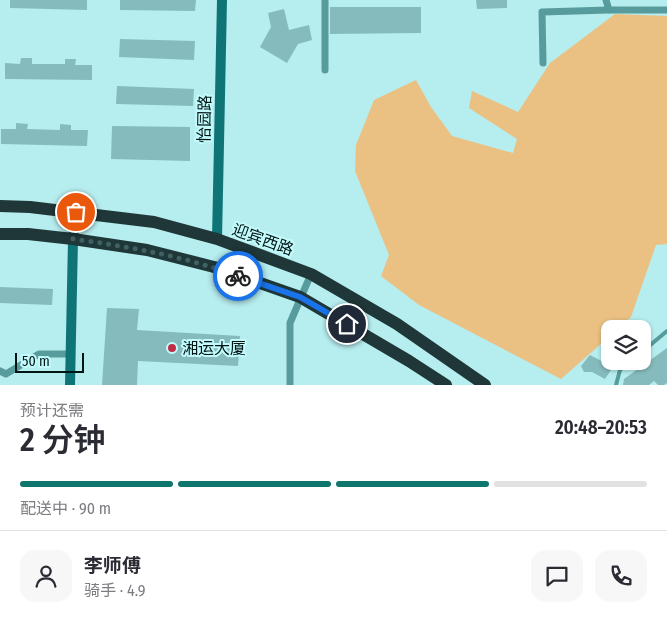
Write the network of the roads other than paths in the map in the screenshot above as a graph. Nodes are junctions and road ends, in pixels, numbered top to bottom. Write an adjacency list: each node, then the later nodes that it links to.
1 (222, 0): 12 (street, 怡园路)
2 (325, 0): 7 (street)
3 (606, 0): 4 (street)
4 (609, 10): 5 (street); 6 (street)
5 (667, 10)
6 (543, 63)
7 (325, 70)
8 (0, 206): 9 (highway, 迎宾西路)
9 (76, 212): 11 (street); 12 (highway, 迎宾西路)
10 (0, 234): 11 (highway)
11 (73, 239): 14 (highway); 17 (street)
12 (217, 239): 13 (highway, 迎宾西路)
13 (310, 274): 14 (street); 23 (highway, 迎宾西路)
14 (300, 297): 21 (street); 22 (highway)
15 (667, 331): 16 (lane)
16 (651, 344)
17 (70, 354): 19 (street); 20 (street)
18 (620, 370): 24 (lane)
19 (0, 371)
20 (70, 385)
21 (290, 385)
22 (446, 385)
23 (485, 385)
24 (616, 385)

